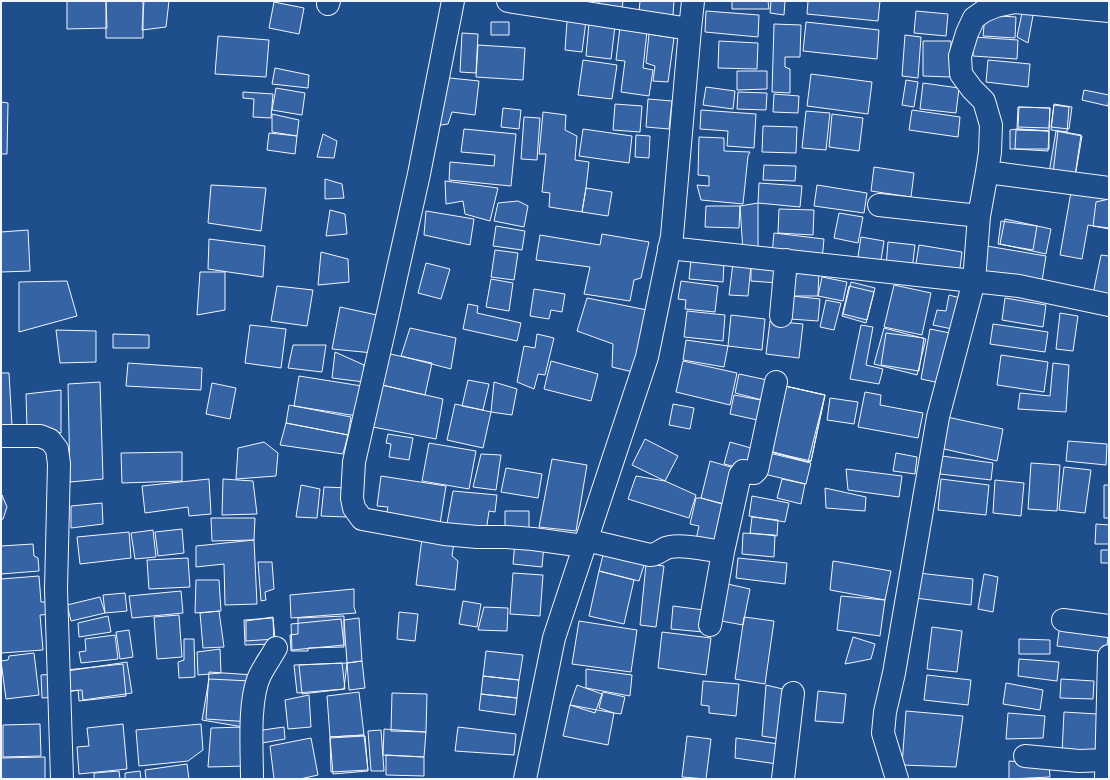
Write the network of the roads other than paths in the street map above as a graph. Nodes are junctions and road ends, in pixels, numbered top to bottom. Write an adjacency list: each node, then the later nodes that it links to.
1 (453, 1): 17 (street)
2 (508, 1): 5 (street)
3 (693, 1): 5 (street)
4 (1109, 11): 6 (street)
5 (690, 29): 10 (street)
6 (987, 172): 7 (street); 9 (street)
7 (1109, 188)
8 (879, 205): 9 (street)
9 (979, 216): 12 (street)
10 (669, 248): 11 (street); 17 (street)
11 (786, 260): 12 (street); 14 (street)
12 (974, 281): 13 (street); 31 (street)
13 (1109, 304)
14 (781, 316)
15 (776, 382): 18 (street)
16 (1, 436): 27 (street)
17 (585, 543): 18 (street); 29 (street)
18 (723, 552): 20 (street)
19 (1064, 620): 21 (street)
20 (710, 625)
21 (1109, 626)
22 (276, 648): 28 (street)
23 (1109, 656): 26 (street)
24 (793, 693): 30 (street)
25 (1026, 756): 26 (street)
26 (1106, 770)
27 (62, 779)
28 (252, 779)
29 (525, 779)
30 (784, 779)
31 (897, 779)

